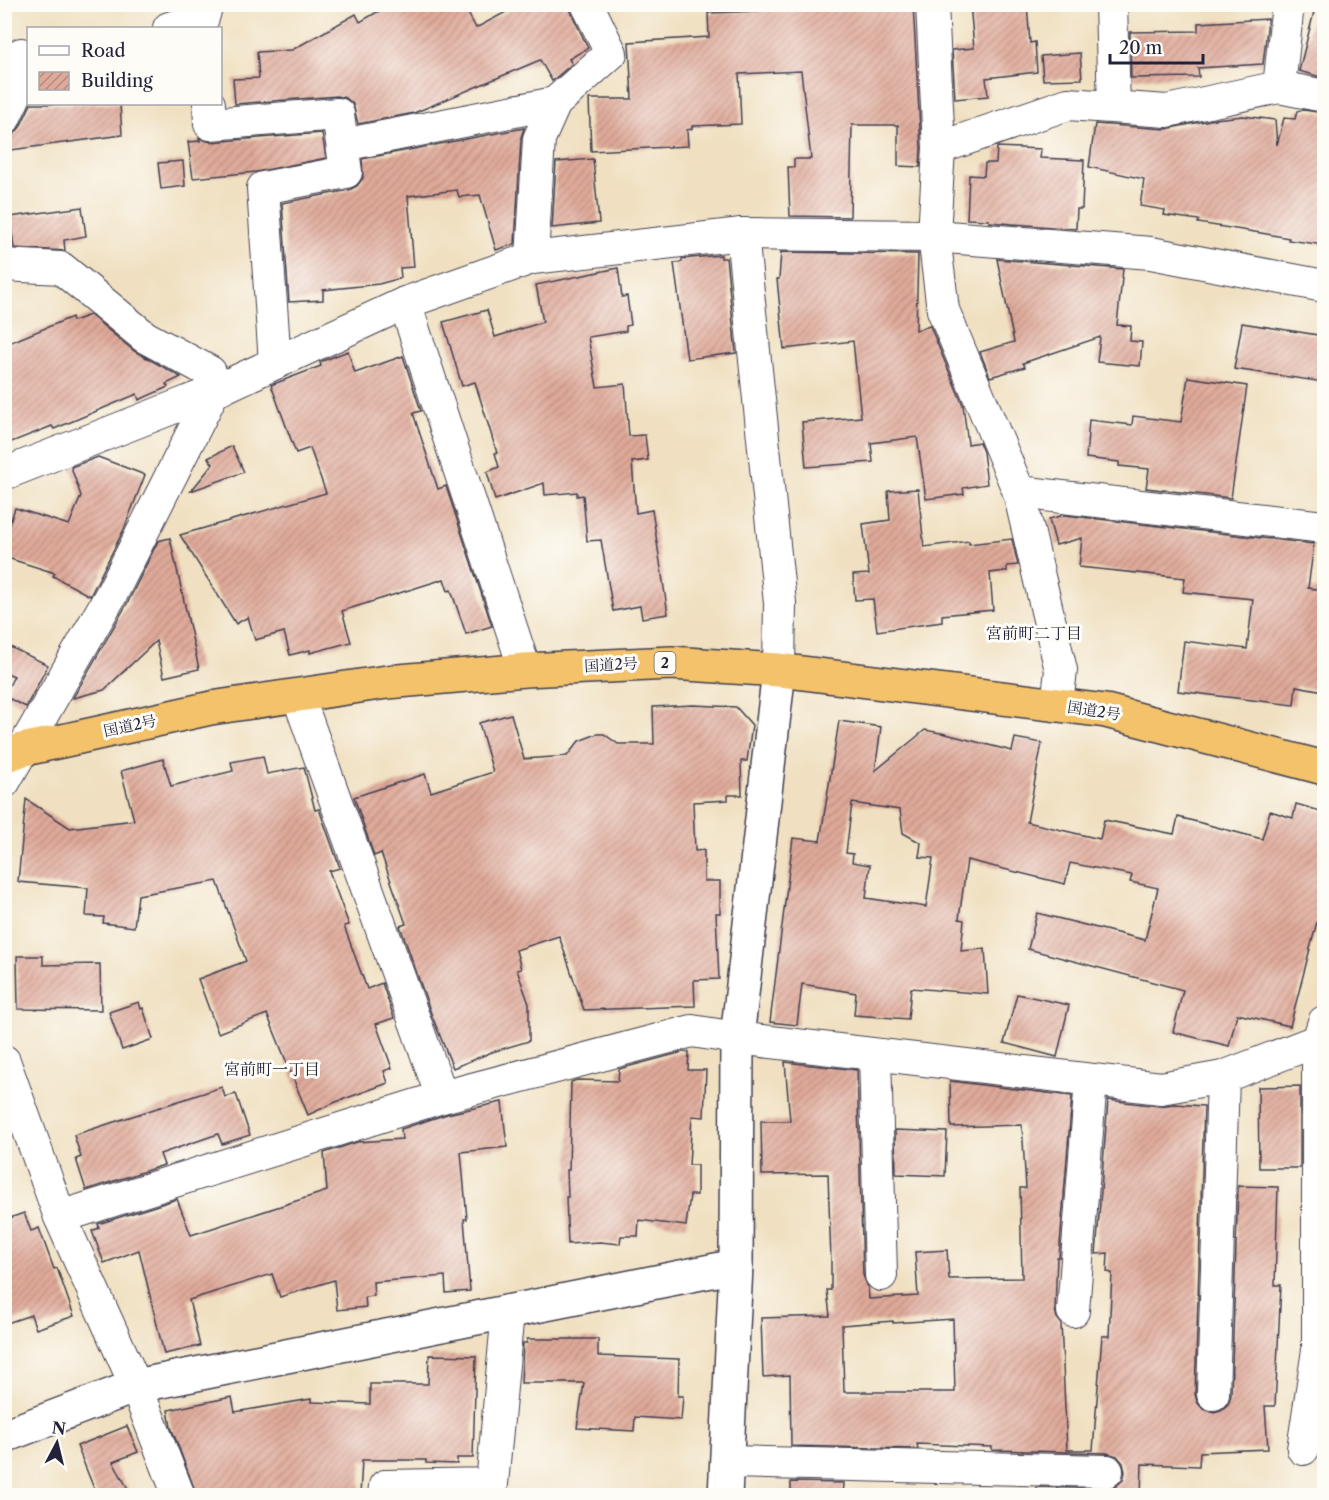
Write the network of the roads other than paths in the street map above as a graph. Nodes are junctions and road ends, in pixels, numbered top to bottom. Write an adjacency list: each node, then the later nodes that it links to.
1 (587, 4): 10 (street)
2 (932, 4): 15 (street)
3 (1111, 4): 12 (street)
4 (1288, 4): 8 (street)
5 (204, 17): 6 (street)
6 (172, 27)
7 (18, 53): 13 (street)
8 (1279, 87): 9 (street); 12 (street)
9 (1324, 96)
10 (555, 103): 14 (street); 18 (street)
11 (209, 105): 14 (street)
12 (1114, 107): 15 (street)
13 (4, 119)
14 (343, 145): 22 (street)
15 (939, 148): 17 (street)
16 (742, 234): 17 (street); 18 (street); 28 (street)
17 (934, 236): 20 (street); 25 (street)
18 (532, 258): 21 (street)
19 (4, 265): 23 (street)
20 (1324, 286)
21 (405, 303): 22 (street); 27 (street)
22 (275, 363): 23 (street)
23 (213, 392): 24 (street); 31 (street)
24 (4, 474)
25 (1020, 492): 26 (street); 30 (street)
26 (1324, 527)
27 (525, 670): 28 (highway, 国道2号 / 2); 29 (highway, 国道2号 / 2)
28 (779, 670): 30 (highway, 国道2号 / 2); 35 (street)
29 (298, 696): 31 (highway, 国道2号 / 2); 40 (street)
30 (1057, 705): 32 (highway, 国道2号 / 2)
31 (13, 753): 33 (street)
32 (1324, 768)
33 (4, 782)
34 (1322, 1033): 38 (street); 49 (street)
35 (737, 1038): 36 (street); 40 (street); 42 (street)
36 (875, 1055): 39 (street); 43 (street)
37 (4, 1061): 41 (street)
38 (1223, 1077): 39 (street); 47 (street)
39 (1090, 1080): 45 (street)
40 (442, 1096): 41 (street)
41 (60, 1218): 46 (street)
42 (736, 1266): 44 (street); 50 (street)
43 (881, 1275)
44 (508, 1311): 46 (street); 53 (street)
45 (1073, 1311)
46 (136, 1386): 48 (street); 52 (street)
47 (1213, 1394)
48 (4, 1436)
49 (1303, 1449)
50 (727, 1462): 51 (street); 54 (street)
51 (1107, 1471)
52 (179, 1496)
53 (384, 1496)
54 (725, 1496)

